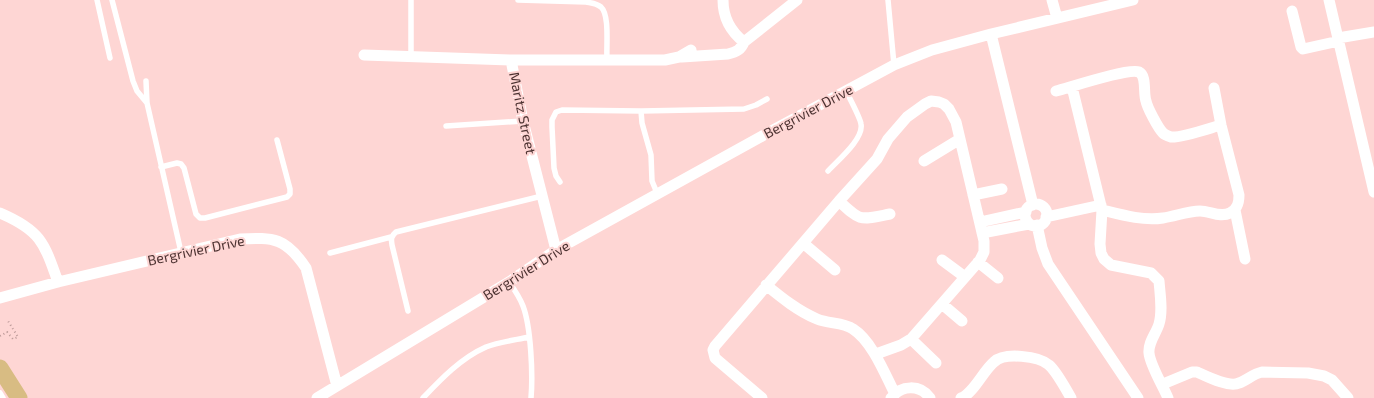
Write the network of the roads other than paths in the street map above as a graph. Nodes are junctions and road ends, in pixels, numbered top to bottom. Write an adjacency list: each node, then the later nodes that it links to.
1 (97, 0): 21 (lane)
2 (112, 0): 31 (lane)
3 (411, 0): 19 (lane)
4 (518, 0): 23 (lane)
5 (723, 0): 16 (street)
6 (797, 0): 16 (street)
7 (888, 0): 24 (lane)
8 (1052, 0): 12 (street)
9 (1133, 0): 12 (street, Bergrivier Drive)
10 (1329, 0): 15 (street)
11 (1292, 11): 15 (street)
12 (1057, 18): 14 (street, Bergrivier Drive)
13 (1374, 32): 15 (street)
14 (991, 34): 24 (street, Bergrivier Drive); 49 (street)
15 (1338, 39): 43 (street)
16 (744, 42): 20 (street)
17 (691, 50): 20 (street, Maritz Street)
18 (364, 55): 19 (street)
19 (411, 57): 22 (street)
20 (680, 57): 23 (street, Maritz Street)
21 (110, 58)
22 (511, 60): 23 (street, Maritz Street); 33 (street, Maritz Street)
23 (607, 60)
24 (894, 65): 28 (street, Bergrivier Drive)
25 (146, 81): 31 (lane)
26 (1072, 87): 29 (street); 34 (street); 48 (street)
27 (1214, 88): 34 (street)
28 (846, 90): 40 (lane); 44 (street, Bergrivier Drive)
29 (1056, 91)
30 (767, 99): 32 (lane)
31 (147, 103): 39 (lane)
32 (641, 111): 41 (lane); 44 (lane)
33 (523, 121): 35 (lane); 46 (street, Maritz Street)
34 (1222, 125): 50 (street)
35 (446, 126)
36 (960, 139): 38 (street); 45 (street); 47 (street)
37 (277, 140): 39 (lane)
38 (924, 161)
39 (161, 167): 59 (lane)
40 (828, 171)
41 (560, 182)
42 (1002, 189): 45 (street)
43 (1374, 192)
44 (657, 194): 58 (street, Bergrivier Drive)
45 (973, 195): 55 (street)
46 (542, 196): 56 (lane); 58 (street, Maritz Street)
47 (839, 201): 52 (street); 57 (street)
48 (1101, 204): 50 (street); 53 (street); 79 (street)
49 (1029, 208): 53 (street); 54 (street); 55 (street)
50 (1235, 210): 62 (street)
51 (0, 213): 67 (street)
52 (890, 214)
53 (1046, 214): 54 (street)
54 (1033, 225): 55 (street); 92 (street)
55 (981, 227): 63 (street)
56 (391, 237): 60 (lane); 72 (lane)
57 (803, 243): 64 (street); 69 (street)
58 (556, 250): 68 (street, Bergrivier Drive)
59 (181, 252): 67 (street, Bergrivier Drive); 80 (street, Bergrivier Drive)
60 (330, 253)
61 (942, 260): 65 (street)
62 (1245, 260)
63 (978, 262): 65 (street); 66 (street)
64 (834, 270)
65 (965, 277): 71 (street)
66 (998, 278)
67 (58, 282): 70 (street, Bergrivier Drive)
68 (509, 282): 74 (lane); 80 (street, Bergrivier Drive)
69 (766, 285): 76 (street); 88 (street)
70 (0, 298)
71 (942, 304): 73 (street); 75 (street)
72 (408, 311)
73 (962, 321)
74 (528, 337): 86 (lane); 87 (lane)
75 (911, 339): 76 (street); 77 (street)
76 (876, 354): 82 (street)
77 (936, 363)
78 (0, 368): 84 (main road)
79 (1163, 384): 93 (street); 94 (street)
80 (336, 386): 85 (street)
81 (0, 392): 83 (lane)
82 (893, 396): 89 (street)
83 (3, 398)
84 (19, 398)
85 (317, 398)
86 (423, 398)
87 (531, 398)
88 (762, 398)
89 (930, 398)
90 (961, 398): 91 (street)
91 (1071, 398)
92 (1138, 398)
93 (1168, 398)
94 (1348, 398)

